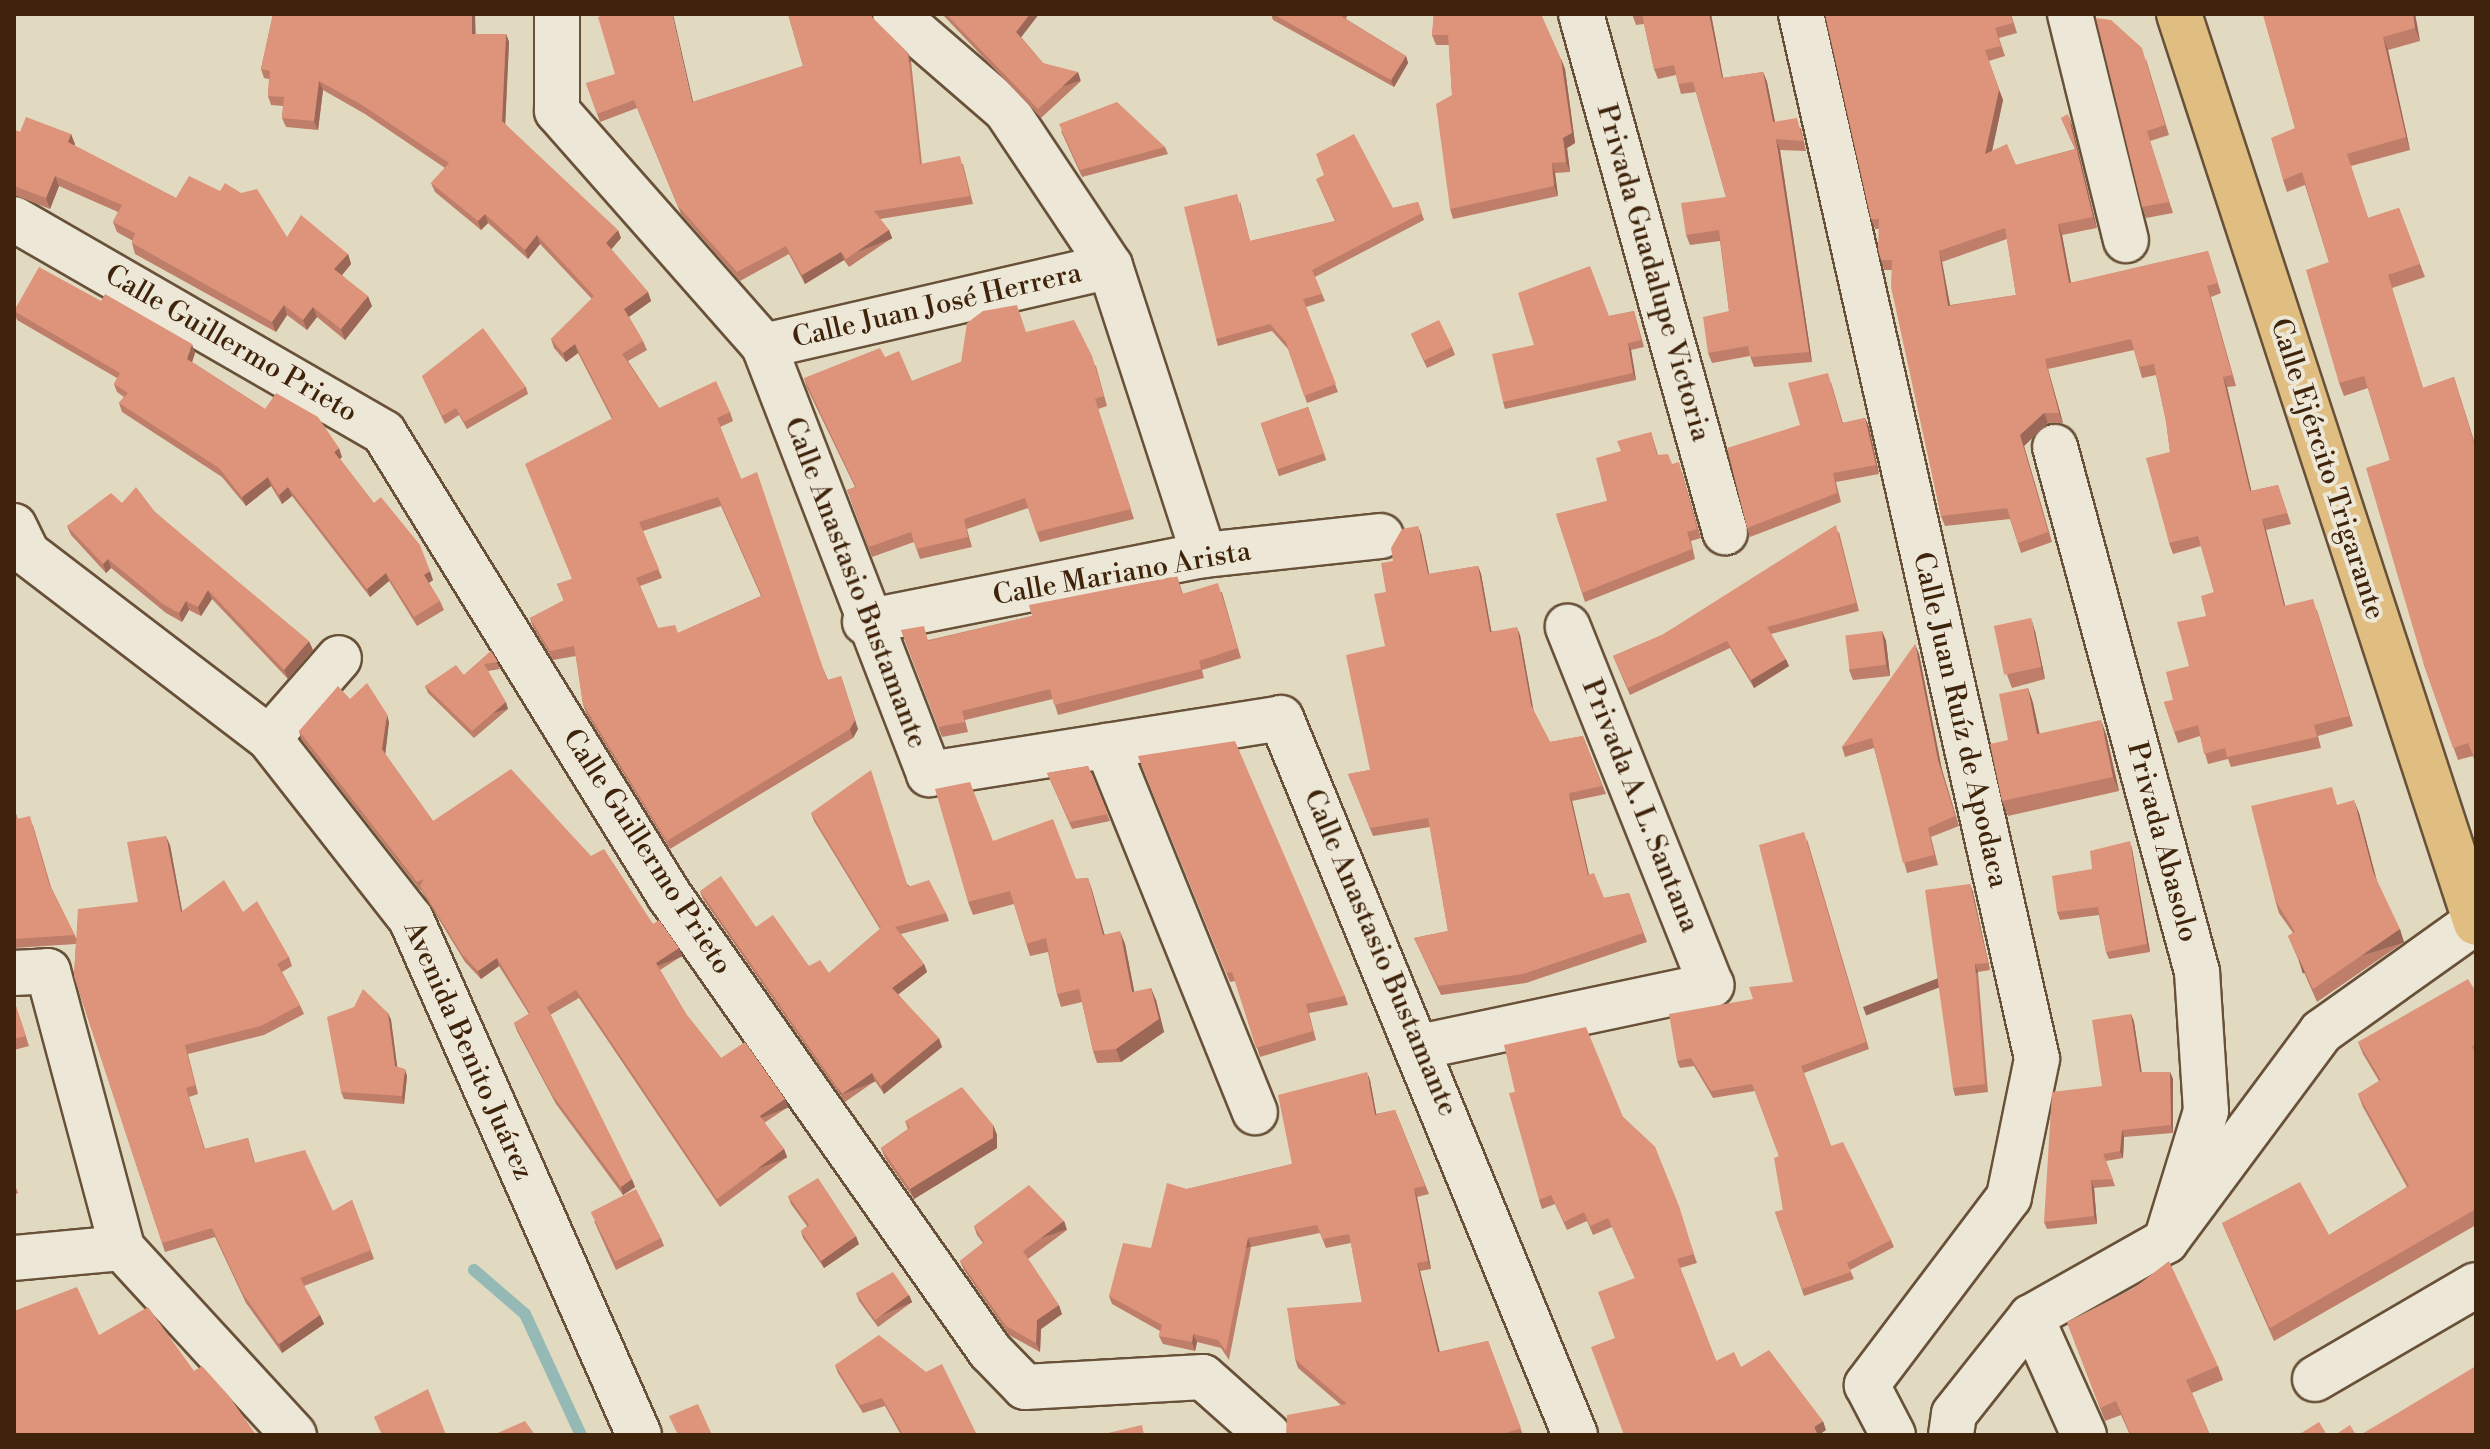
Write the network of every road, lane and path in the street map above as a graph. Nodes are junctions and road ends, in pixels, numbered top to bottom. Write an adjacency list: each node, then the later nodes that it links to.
1 (557, 14): 10 (street, Calle Anastasio Bustamante)
2 (895, 14): 9 (street)
3 (1581, 14): 13 (street, Privada Guadalupe Victoria)
4 (1801, 14): 35 (street, Calle Juan Ruíz de Apodaca)
5 (2070, 14): 8 (street)
6 (2179, 14): 21 (main road, Calle Ejército Trigarante)
7 (14, 219): 33 (street, Calle Guillermo Prieto)
8 (2126, 240)
9 (1110, 266): 10 (street, Calle Juan José Herrera); 15 (street)
10 (764, 346): 16 (street, Calle Anastasio Bustamante)
11 (2055, 447): 25 (street, Privada Abasolo)
12 (14, 526): 19 (street, Avenida Benito Juárez)
13 (1725, 532)
14 (1381, 536): 15 (street, Calle Mariano Arista)
15 (1204, 555): 16 (street, Calle Mariano Arista)
16 (865, 622): 20 (street, Calle Anastasio Bustamante)
17 (1568, 627): 23 (street, Privada A. L. Santana)
18 (339, 658): 19 (street)
19 (269, 738): 32 (street, Avenida Benito Juárez)
20 (1107, 746): 23 (street, Calle Anastasio Bustamante); 24 (street)
21 (2476, 923): 25 (street)
22 (14, 973): 26 (street)
23 (1420, 1047): 34 (street, Calle Anastasio Bustamante)
24 (1255, 1112)
25 (2166, 1241): 29 (street)
26 (122, 1248): 27 (street); 31 (street)
27 (14, 1258)
28 (2476, 1285): 30 (street)
29 (2031, 1317): 36 (street); 37 (street)
30 (2315, 1379)
31 (294, 1435)
32 (639, 1435)
33 (1268, 1435)
34 (1575, 1435)
35 (1893, 1435)
36 (1951, 1435)
37 (2084, 1435)

